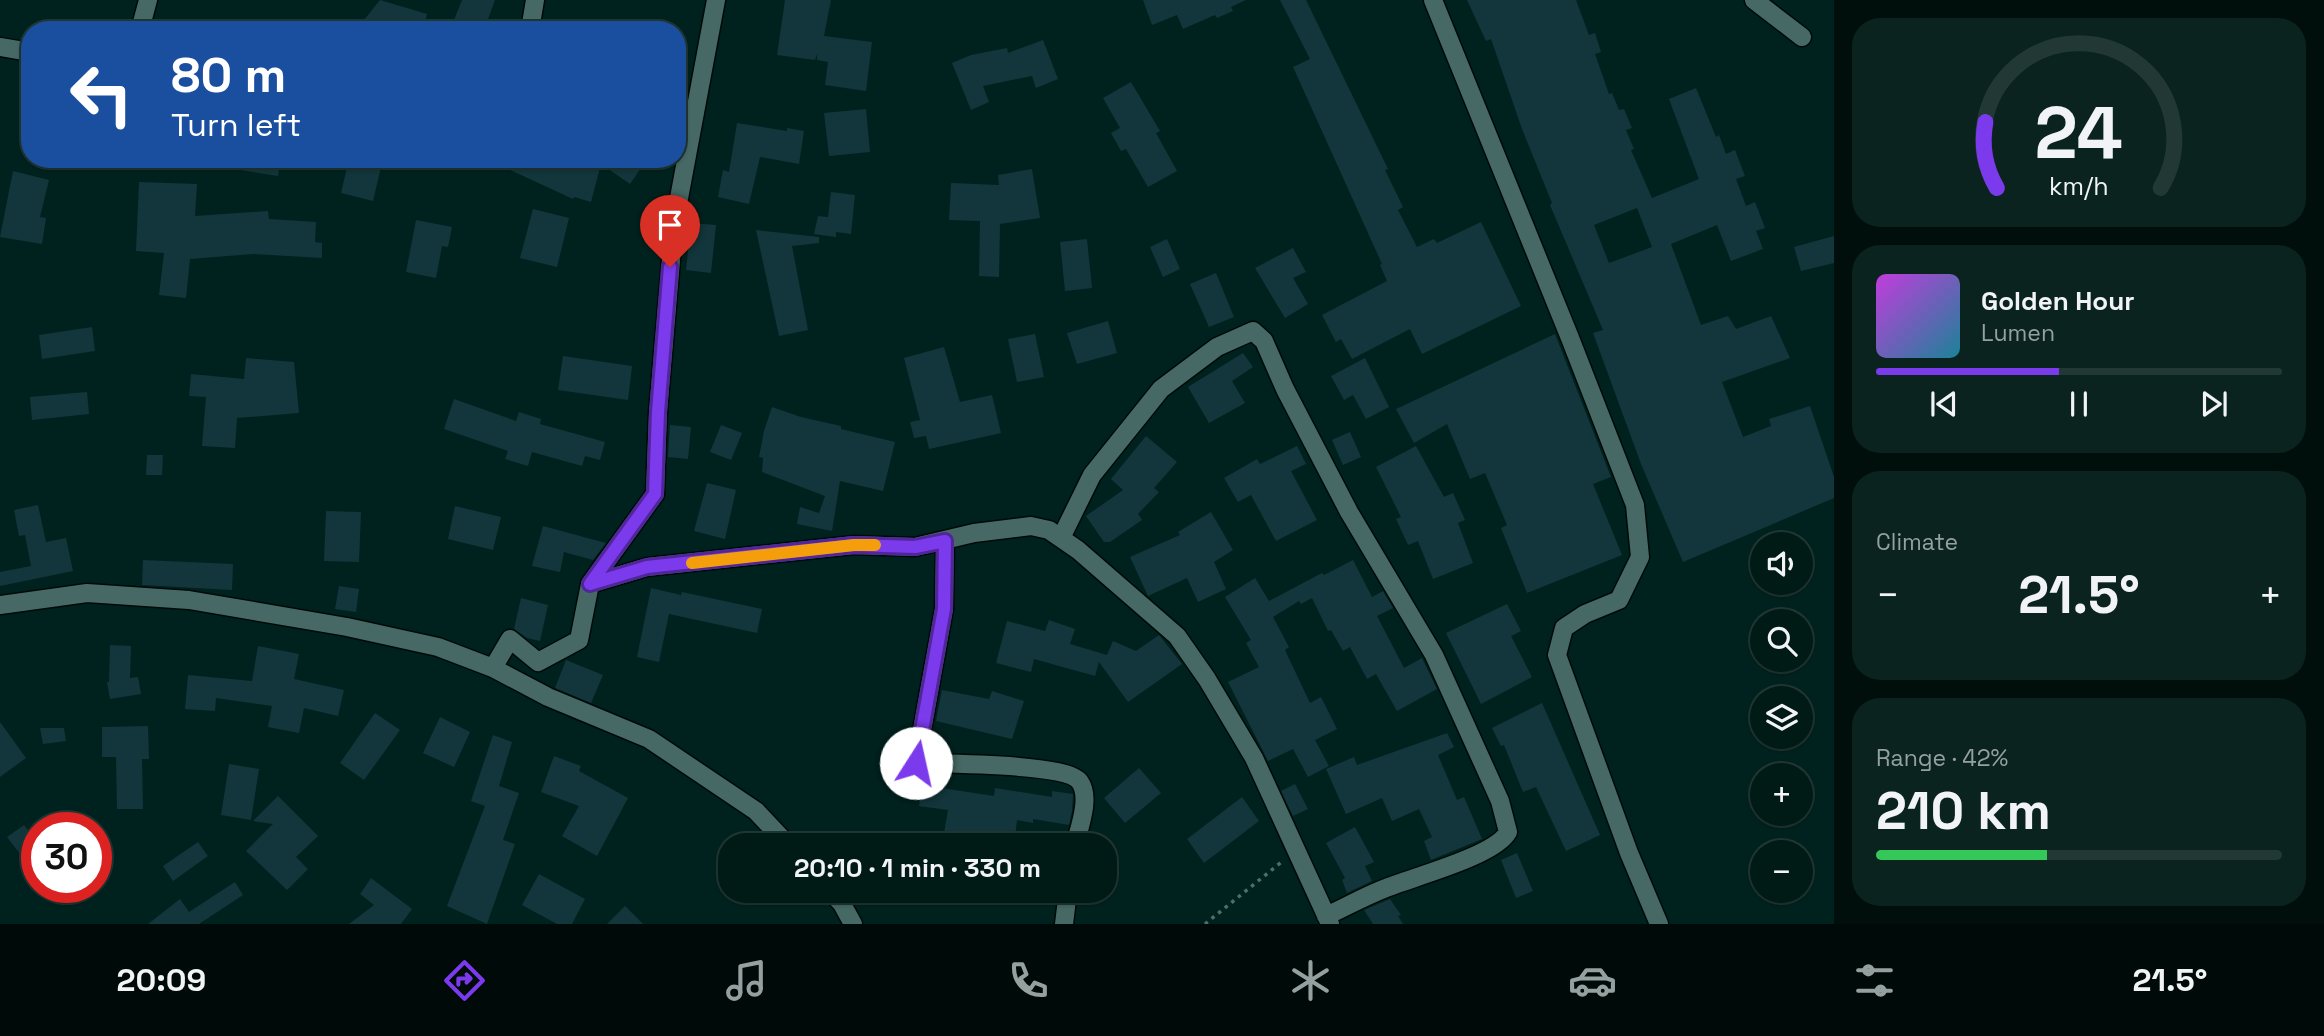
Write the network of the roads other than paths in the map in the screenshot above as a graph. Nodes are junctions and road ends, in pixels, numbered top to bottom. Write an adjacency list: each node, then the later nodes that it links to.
1 (148, 0): 6 (street)
2 (535, 0): 7 (street)
3 (716, 0): 11 (street)
4 (1433, 0): 25 (street)
5 (1754, 0): 8 (street)
6 (142, 21)
7 (532, 21)
8 (1802, 37)
9 (0, 47): 10 (street)
10 (21, 50)
11 (686, 161)
12 (685, 168): 15 (street)
13 (1061, 538): 14 (street); 22 (street); 22 (street)
14 (945, 541): 15 (street); 19 (street)
15 (590, 584): 17 (street)
16 (0, 605): 17 (street)
17 (493, 668): 18 (street)
18 (777, 833)
19 (1077, 833)
20 (841, 903): 23 (street)
21 (1067, 903): 24 (street)
22 (1328, 920)
23 (853, 924)
24 (1064, 924)
25 (1659, 924)

